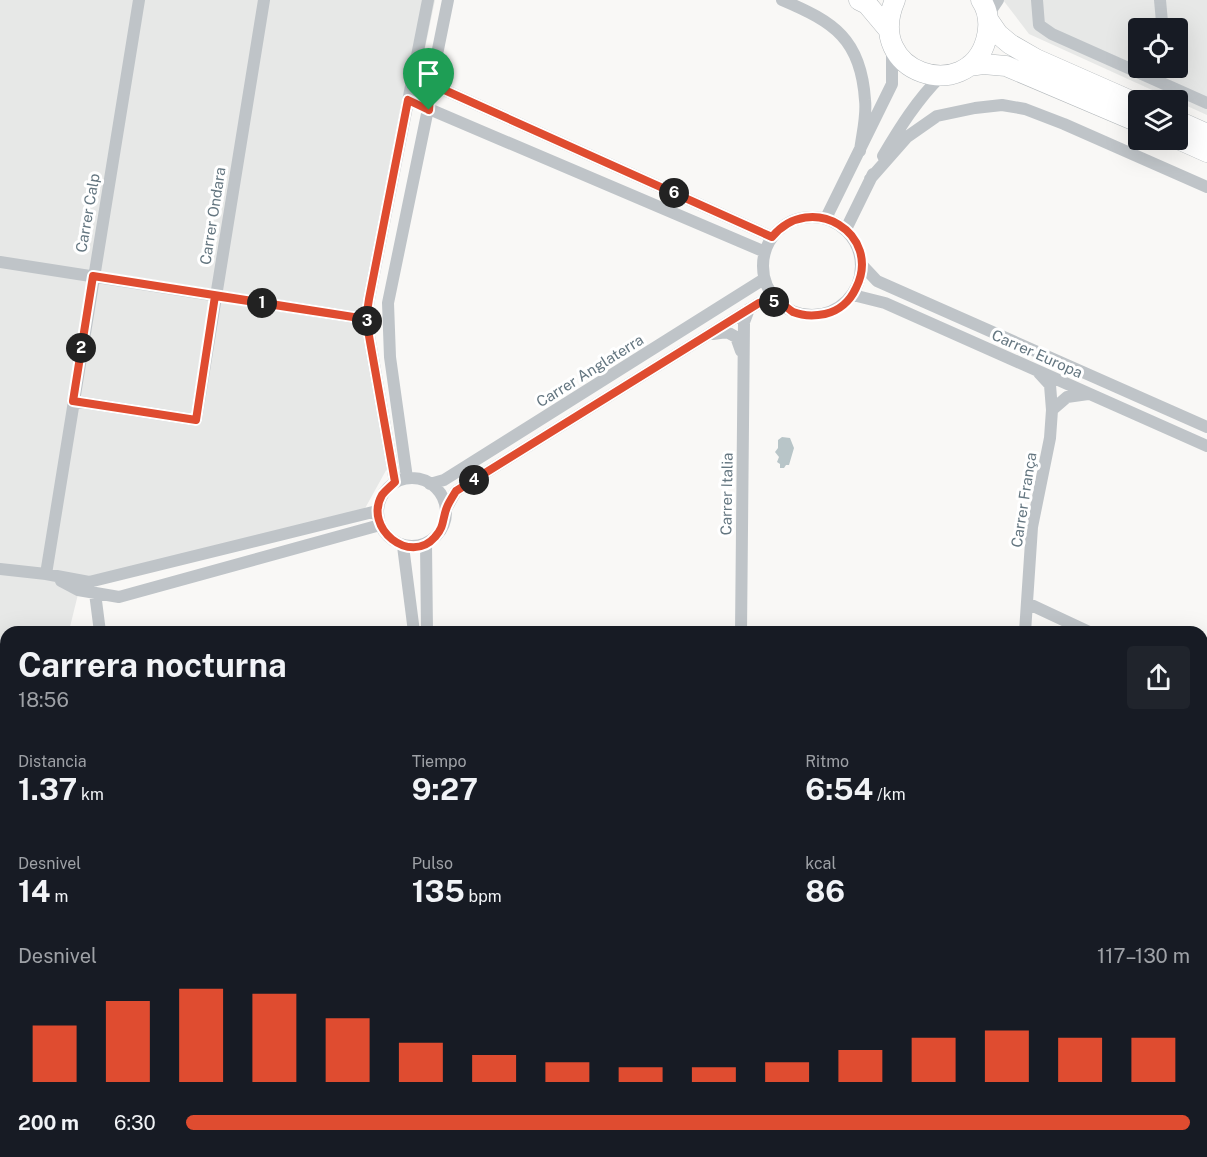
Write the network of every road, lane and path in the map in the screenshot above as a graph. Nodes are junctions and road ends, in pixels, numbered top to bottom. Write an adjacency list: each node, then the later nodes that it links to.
1 (139, 0): 36 (street, Carrer Calp)
2 (264, 0): 39 (street, Carrer Ondara)
3 (428, 0): 19 (street)
4 (448, 0): 17 (street)
5 (782, 0): 26 (street)
6 (859, 0): 12 (highway)
7 (895, 0): 12 (highway)
8 (1037, 0): 13 (street)
9 (1160, 0): 11 (street)
10 (989, 9): 14 (highway); 18 (highway)
11 (1162, 18)
12 (890, 37): 15 (highway); 26 (street)
13 (1128, 64)
14 (969, 66): 15 (highway); 22 (highway)
15 (941, 76): 28 (street)
16 (1159, 78): 20 (street)
17 (431, 84): 19 (street); 21 (street); 32 (street)
18 (1128, 99)
19 (408, 100): 21 (street); 42 (street)
20 (1207, 103)
21 (429, 110): 33 (street); 51 (street)
22 (1128, 118)
23 (1188, 125): 24 (highway)
24 (1207, 134)
25 (1188, 143): 27 (highway)
26 (860, 151): 30 (street)
27 (1207, 152)
28 (870, 178): 29 (street); 31 (street)
29 (1207, 187)
30 (826, 218): 31 (street); 32 (street)
31 (846, 229): 35 (street)
32 (772, 237): 33 (street)
33 (765, 252): 37 (street)
34 (0, 262): 36 (street)
35 (862, 265): 38 (street); 49 (street, Carrer Europa)
36 (93, 276): 39 (street); 47 (street, Carrer Calp)
37 (764, 279): 40 (street); 52 (street, Carrer Anglaterra)
38 (853, 295): 40 (street); 45 (street, Carrer Europa)
39 (215, 296): 42 (street); 47 (street, Carrer Ondara)
40 (778, 301): 41 (street, Carrer Anglaterra)
41 (749, 309): 43 (street, Carrer Anglaterra); 44 (street, Carrer Italia)
42 (366, 319): 51 (street)
43 (709, 334): 44 (street); 53 (street, Carrer Anglaterra)
44 (744, 358): 65 (street, Carrer Italia)
45 (1036, 370): 46 (street, Carrer Europa); 48 (street, Carrer França)
46 (1089, 393): 48 (street); 50 (street, Carrer Europa)
47 (73, 401): 59 (street, Carrer Calp)
48 (1052, 410): 61 (street, Carrer França)
49 (1207, 427)
50 (1207, 446)
51 (401, 480): 52 (street); 54 (street)
52 (430, 484): 53 (street)
53 (446, 509): 56 (street)
54 (377, 511): 55 (street); 59 (street)
55 (380, 525): 57 (street); 60 (street)
56 (426, 544): 57 (street); 64 (street)
57 (403, 546): 63 (street)
58 (0, 569): 59 (street)
59 (46, 574): 60 (street)
60 (96, 593): 62 (street)
61 (1027, 603): 66 (street, Carrer França); 67 (street)
62 (99, 626)
63 (413, 626)
64 (427, 626)
65 (741, 626)
66 (1025, 626)
67 (1076, 626)

